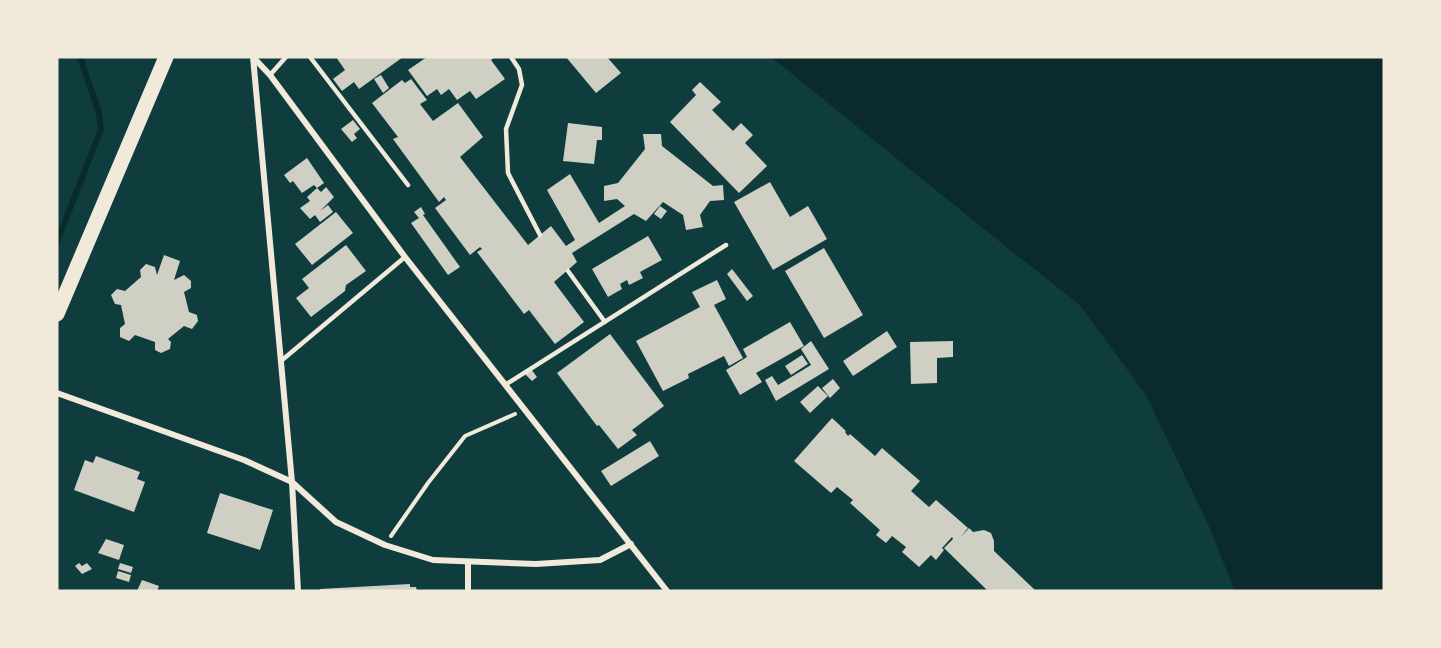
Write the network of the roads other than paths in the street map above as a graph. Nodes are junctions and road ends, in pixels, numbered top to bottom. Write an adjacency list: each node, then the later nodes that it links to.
1 (166, 57): 12 (main road)
2 (253, 57): 6 (street); 14 (street)
3 (286, 57): 6 (lane)
4 (310, 57): 7 (lane)
5 (511, 57): 8 (lane)
6 (270, 75): 10 (street)
7 (408, 185)
8 (540, 235)
9 (726, 245): 13 (lane)
10 (405, 257): 14 (lane); 15 (street)
11 (567, 270): 13 (lane)
12 (57, 314)
13 (605, 322): 15 (lane)
14 (281, 361): 17 (street)
15 (505, 385): 18 (street)
16 (57, 393): 17 (street)
17 (292, 482): 19 (street); 20 (street)
18 (631, 544): 19 (street); 22 (street)
19 (468, 562): 21 (street)
20 (298, 591)
21 (468, 591)
22 (667, 591)

